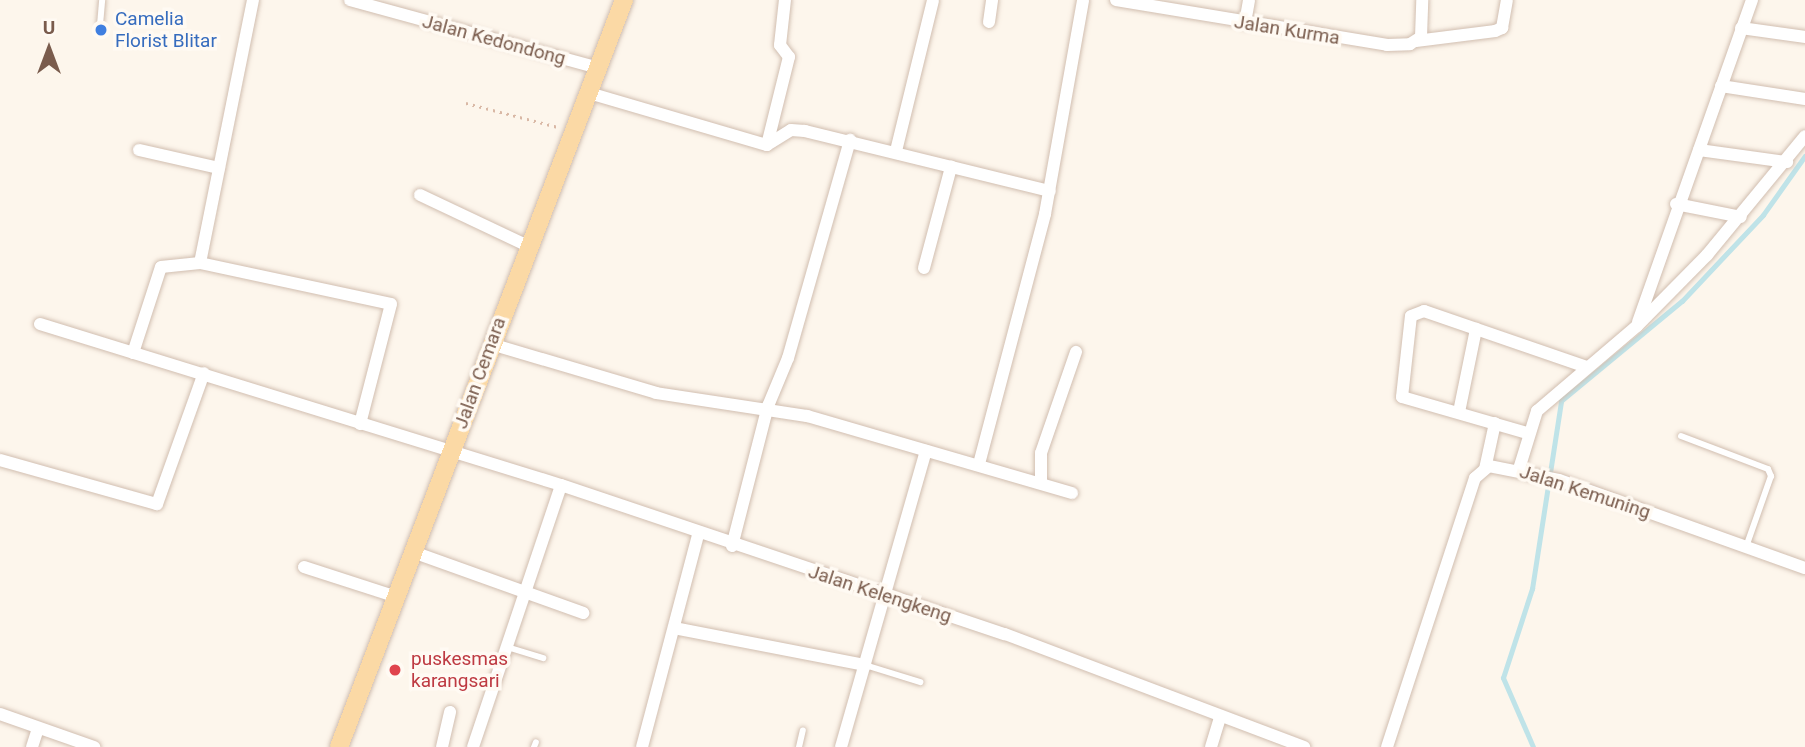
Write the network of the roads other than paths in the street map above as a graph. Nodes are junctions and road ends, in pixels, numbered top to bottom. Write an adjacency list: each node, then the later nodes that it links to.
1 (102, 0): 17 (lane)
2 (253, 0): 33 (street)
3 (350, 0): 21 (street, Jalan Kedondong)
4 (624, 0): 21 (main road, Jalan Cemara)
5 (785, 0): 27 (street)
6 (933, 0): 30 (street)
7 (992, 0): 15 (street)
8 (1083, 0): 34 (street)
9 (1116, 0): 14 (street, Jalan Kurma)
10 (1249, 0): 16 (street)
11 (1422, 0): 20 (street)
12 (1507, 0): 20 (street, Jalan Kurma)
13 (1752, 0): 18 (street)
14 (1167, 5): 16 (street, Jalan Kurma)
15 (989, 22)
16 (1245, 23): 20 (street, Jalan Kurma)
17 (100, 25)
18 (1741, 28): 19 (street); 22 (street)
19 (1805, 37)
20 (1416, 41)
21 (598, 68): 23 (main road, Jalan Cemara)
22 (1721, 86): 24 (street); 29 (street)
23 (589, 93): 27 (street); 38 (main road, Jalan Cemara)
24 (1805, 99)
25 (1805, 136): 31 (street)
26 (850, 141): 27 (street); 30 (street); 49 (street)
27 (767, 145)
28 (139, 150): 33 (street)
29 (1699, 150): 31 (street); 36 (street)
30 (896, 151): 32 (street)
31 (1787, 162): 37 (street)
32 (951, 167): 34 (street); 40 (street)
33 (219, 168): 39 (street)
34 (1050, 191): 58 (street)
35 (419, 195): 38 (street)
36 (1675, 204): 37 (street); 42 (street)
37 (1741, 217): 42 (street)
38 (528, 246): 44 (main road, Jalan Cemara)
39 (200, 263): 46 (street); 52 (street)
40 (924, 268)
41 (40, 324): 46 (street, Jalan Kelengkeng)
42 (1637, 326): 47 (street)
43 (1476, 330): 47 (street); 50 (street); 50 (street)
44 (491, 344): 49 (street); 55 (main road, Jalan Cemara)
45 (1076, 352): 61 (street)
46 (133, 353): 48 (street, Jalan Kelengkeng)
47 (1587, 367): 53 (street)
48 (204, 373): 52 (street, Jalan Kelengkeng); 57 (street)
49 (768, 406): 56 (street); 65 (street)
50 (1459, 412): 51 (street)
51 (1495, 423): 53 (street); 59 (street)
52 (360, 424): 55 (street, Jalan Kelengkeng)
53 (1527, 433): 60 (street)
54 (1681, 436): 66 (lane)
55 (452, 449): 62 (street, Jalan Kelengkeng); 67 (main road, Jalan Cemara)
56 (926, 451): 58 (street); 72 (street)
57 (0, 460)
58 (979, 464): 61 (street)
59 (1485, 468): 60 (street, Jalan Kemuning); 94 (street)
60 (1518, 469): 66 (street, Jalan Kemuning)
61 (1041, 482): 63 (street)
62 (561, 485): 64 (street, Jalan Kelengkeng); 70 (street)
63 (1072, 493)
64 (698, 535): 65 (street, Jalan Kelengkeng); 74 (street)
65 (732, 546): 72 (street, Jalan Kelengkeng)
66 (1745, 547): 69 (street, Jalan Kemuning)
67 (413, 552): 70 (street); 71 (main road, Jalan Cemara)
68 (304, 567): 71 (street)
69 (1805, 569)
70 (520, 592): 73 (street); 75 (street)
71 (397, 597): 86 (main road, Jalan Cemara)
72 (886, 597): 77 (street); 81 (street, Jalan Kelengkeng)
73 (583, 613)
74 (674, 628): 77 (street); 89 (street)
75 (502, 645): 76 (lane); 88 (street)
76 (543, 658)
77 (865, 665): 78 (lane); 91 (street)
78 (920, 682)
79 (450, 712): 87 (street)
80 (0, 714): 82 (street)
81 (1219, 720): 92 (street); 93 (street, Jalan Kelengkeng)
82 (38, 728): 84 (street); 85 (street)
83 (803, 730): 90 (lane)
84 (32, 747)
85 (94, 747)
86 (339, 747)
87 (442, 747)
88 (473, 747)
89 (642, 747)
90 (799, 747)
91 (841, 747)
92 (1211, 747)
93 (1304, 747)
94 (1387, 747)

